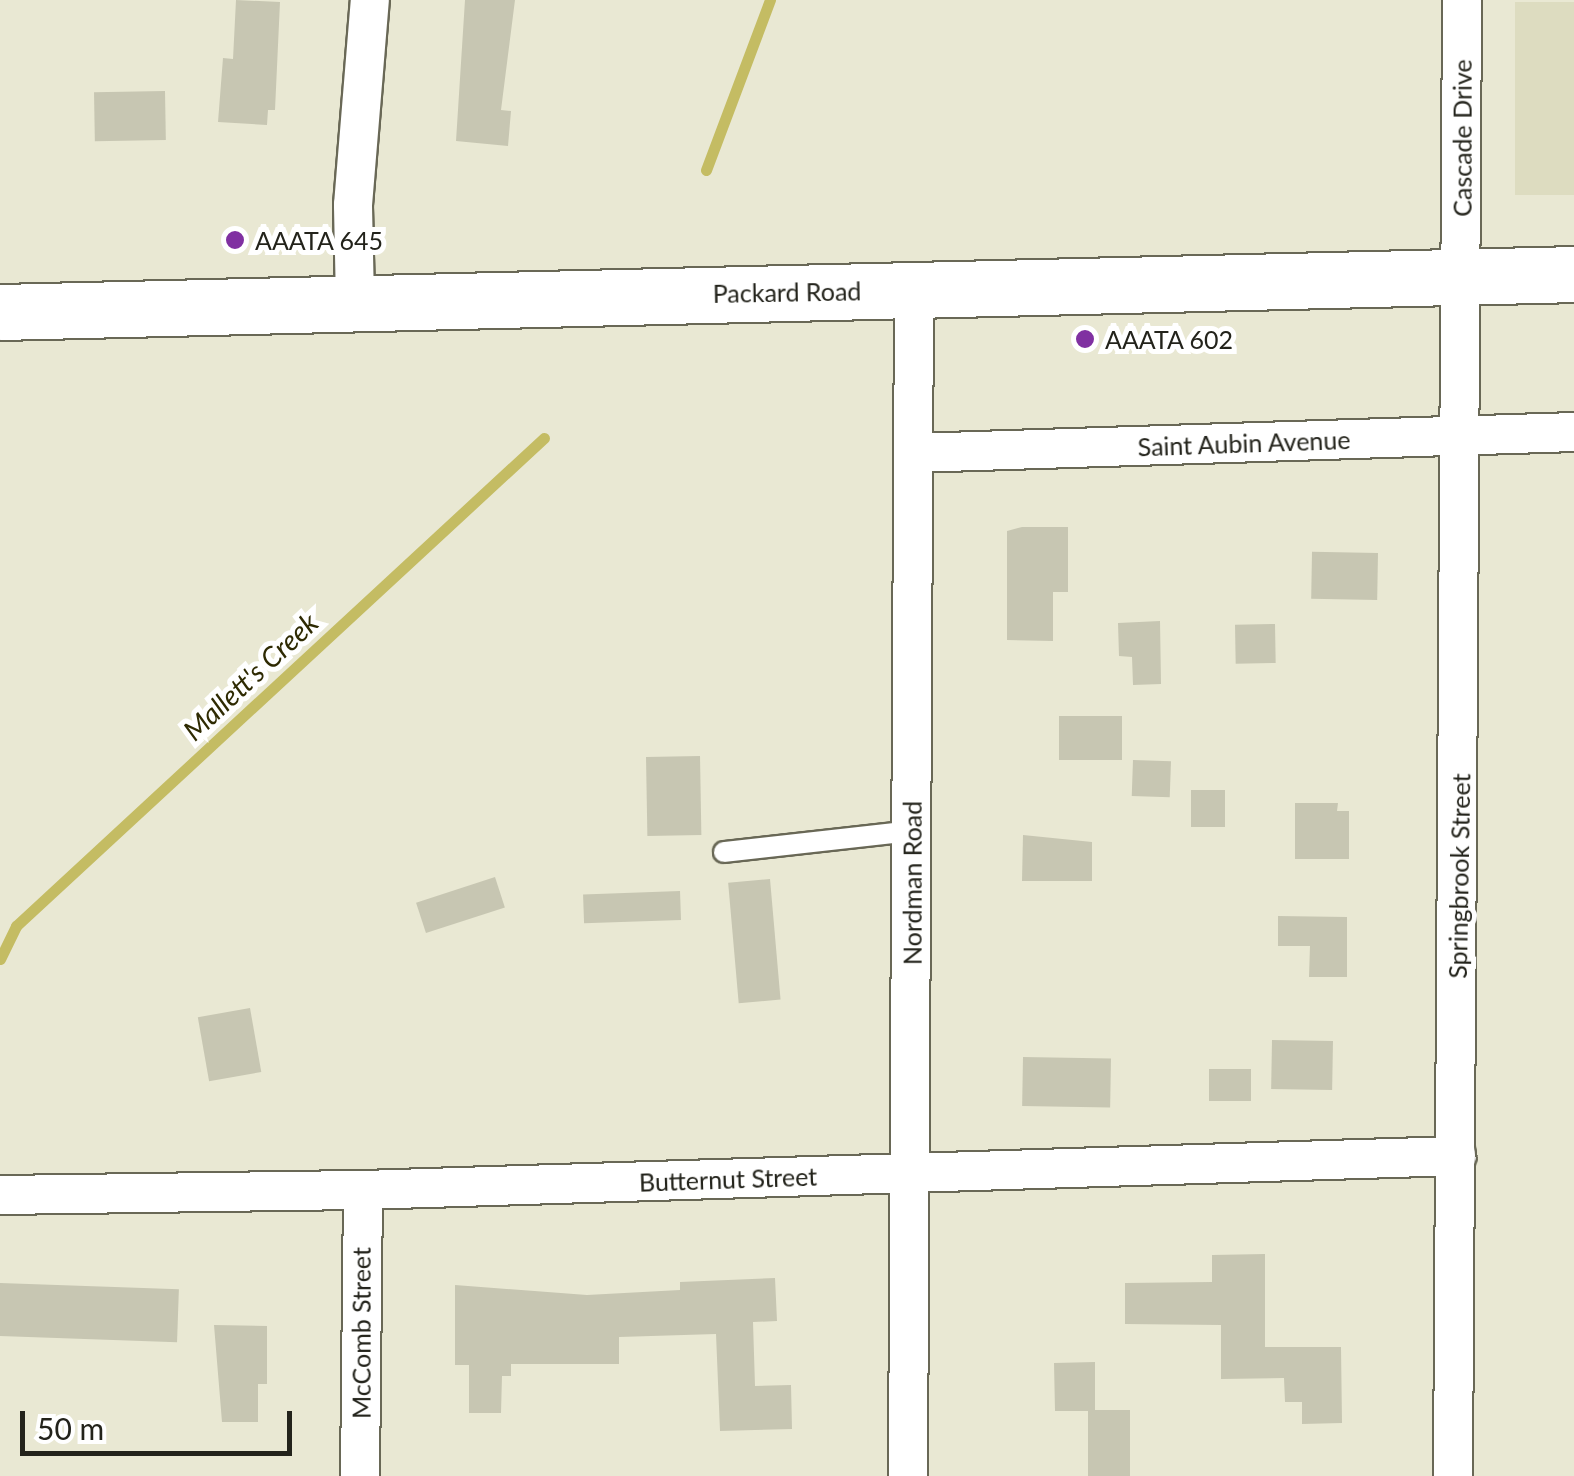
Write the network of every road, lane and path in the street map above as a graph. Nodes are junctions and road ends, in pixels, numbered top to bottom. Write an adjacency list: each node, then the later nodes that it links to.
1 (370, 0): 6 (street)
2 (1462, 0): 4 (street, Cascade Drive)
3 (1574, 274): 4 (main road, Packard Road)
4 (1462, 276): 5 (main road, Packard Road); 9 (street, Springbrook Street)
5 (914, 289): 6 (main road, Packard Road); 10 (street, Nordman Road)
6 (355, 302): 7 (main road, Packard Road)
7 (0, 312)
8 (1574, 432): 9 (street, Saint Aubin Avenue)
9 (1464, 436): 10 (street, Saint Aubin Avenue); 13 (street, Springbrook Street)
10 (914, 453): 11 (street, Nordman Road)
11 (912, 831): 12 (lane); 14 (street, Nordman Road)
12 (724, 852)
13 (1456, 1156): 14 (street, Butternut Street); 19 (street, Springbrook Street)
14 (910, 1173): 15 (street, Butternut Street); 18 (street, Nordman Road)
15 (362, 1190): 16 (street, Butternut Street); 17 (street, McComb Street)
16 (0, 1195)
17 (360, 1476)
18 (908, 1476)
19 (1453, 1476)

